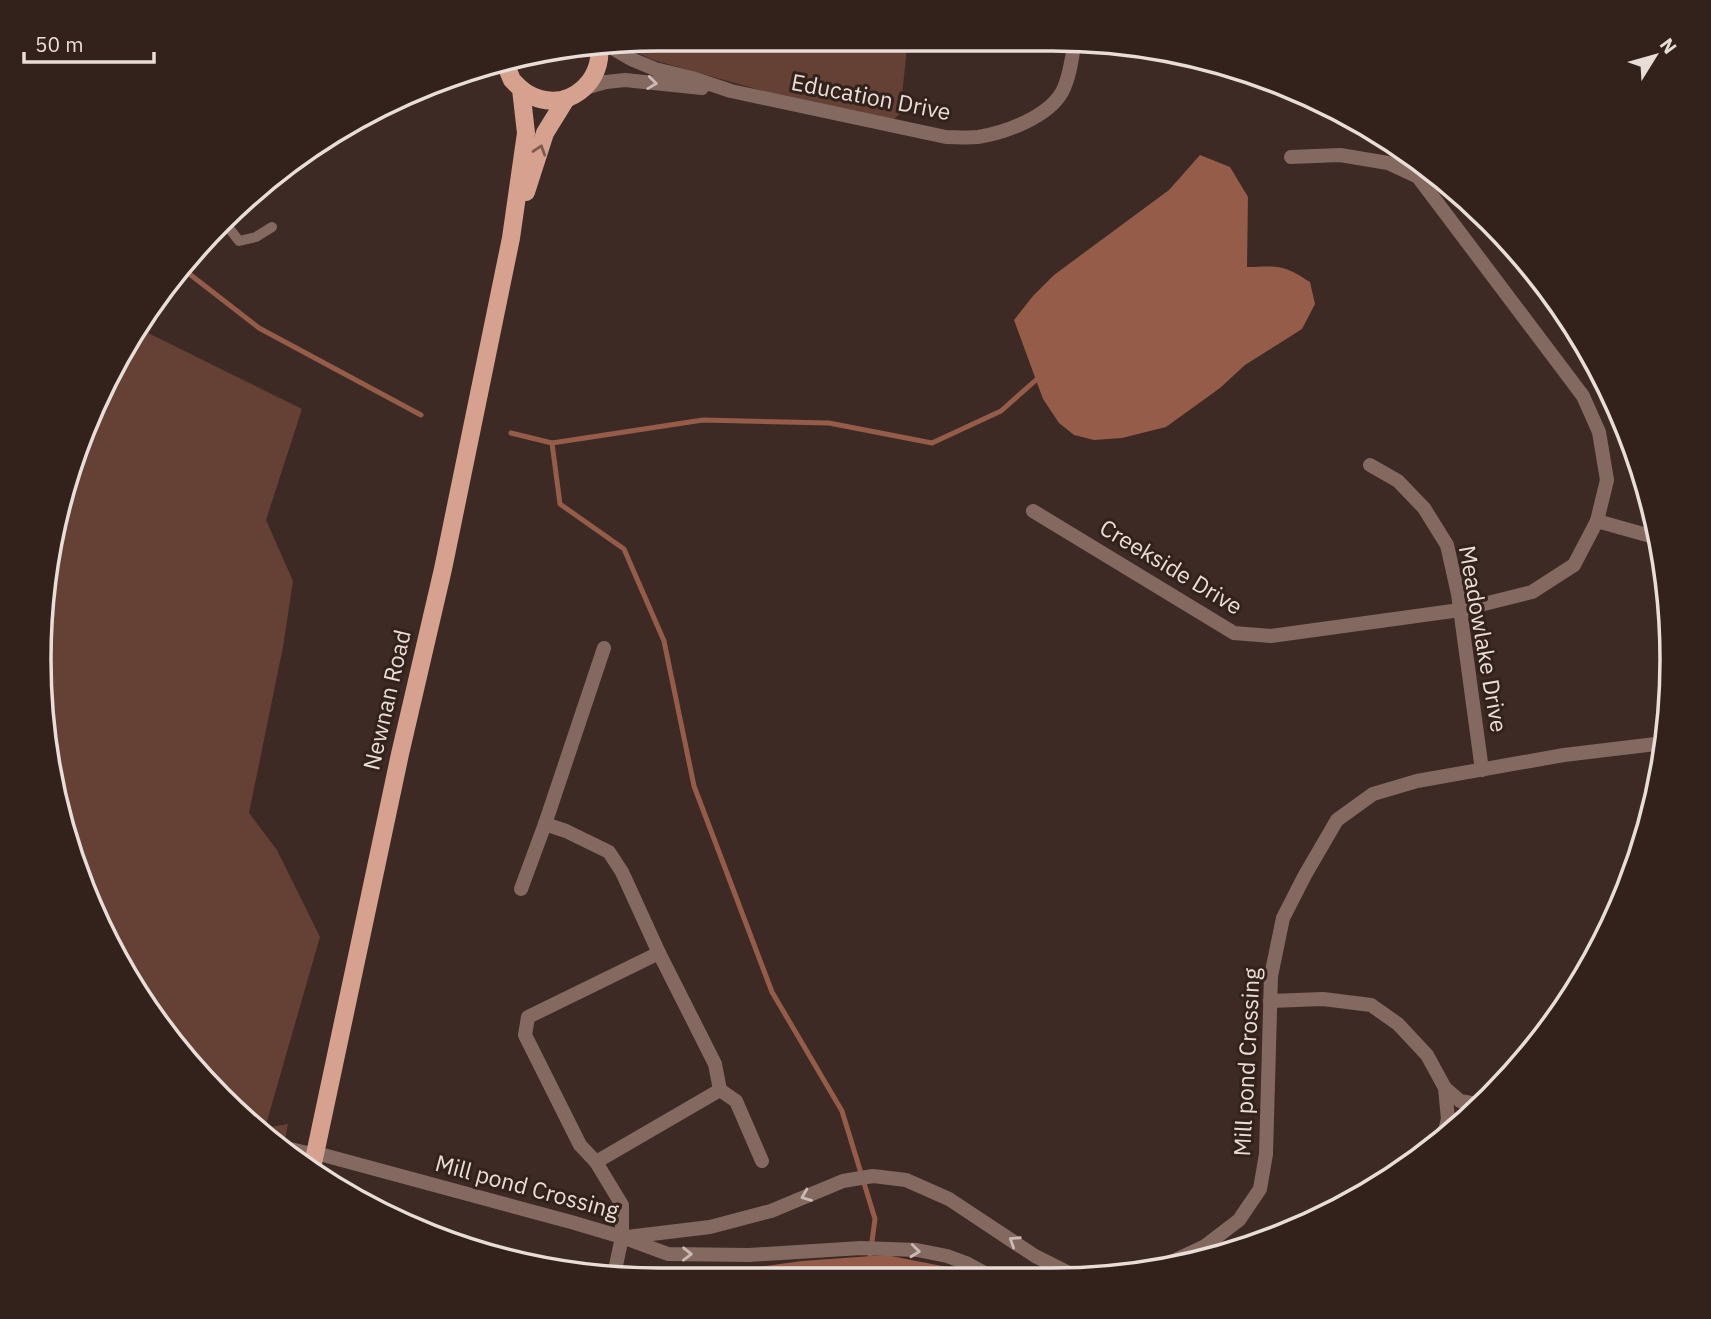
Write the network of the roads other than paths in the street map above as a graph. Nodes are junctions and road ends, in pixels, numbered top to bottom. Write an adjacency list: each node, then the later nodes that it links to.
1 (618, 52): 7 (street, Education Drive)
2 (1073, 52): 7 (street, Education Drive)
3 (599, 54): 5 (main road)
4 (506, 70): 6 (main road, Newnan Road)
5 (585, 88): 7 (street, Education Drive, one-way to 7); 8 (main road, Newnan Road)
6 (521, 89): 8 (main road); 12 (main road, Newnan Road)
7 (731, 91)
8 (566, 99): 12 (main road, Newnan Road, one-way to 8)
9 (1291, 157): 15 (street, Creekside Drive)
10 (230, 228): 11 (lane)
11 (272, 228)
12 (511, 238): 30 (main road, Newnan Road)
13 (1370, 465): 17 (street, Meadowlake Drive)
14 (1033, 511): 17 (street, Creekside Drive)
15 (1597, 522): 16 (street); 17 (street, Creekside Drive)
16 (1648, 535)
17 (1460, 610): 20 (street, Meadowlake Drive)
18 (604, 648): 21 (street)
19 (1654, 744): 20 (street, Mill pond Crossing)
20 (1482, 770): 24 (street, Mill pond Crossing)
21 (545, 824): 22 (street); 23 (street)
22 (521, 889)
23 (659, 953): 26 (street); 33 (street)
24 (1270, 1001): 25 (street); 35 (street, Mill pond Crossing)
25 (1445, 1088): 27 (street); 28 (street)
26 (720, 1090): 32 (street); 33 (street)
27 (1469, 1103)
28 (1447, 1122)
29 (299, 1149): 30 (lane)
30 (316, 1153): 31 (main road, Newnan Road); 34 (street, Mill pond Crossing)
31 (314, 1161)
32 (762, 1161)
33 (596, 1162): 34 (street)
34 (622, 1237): 36 (street); 37 (street, one-way to 37); 38 (street, Mill pond Crossing, one-way to 34)
35 (1190, 1252)
36 (616, 1267)
37 (976, 1268)
38 (1059, 1268)

